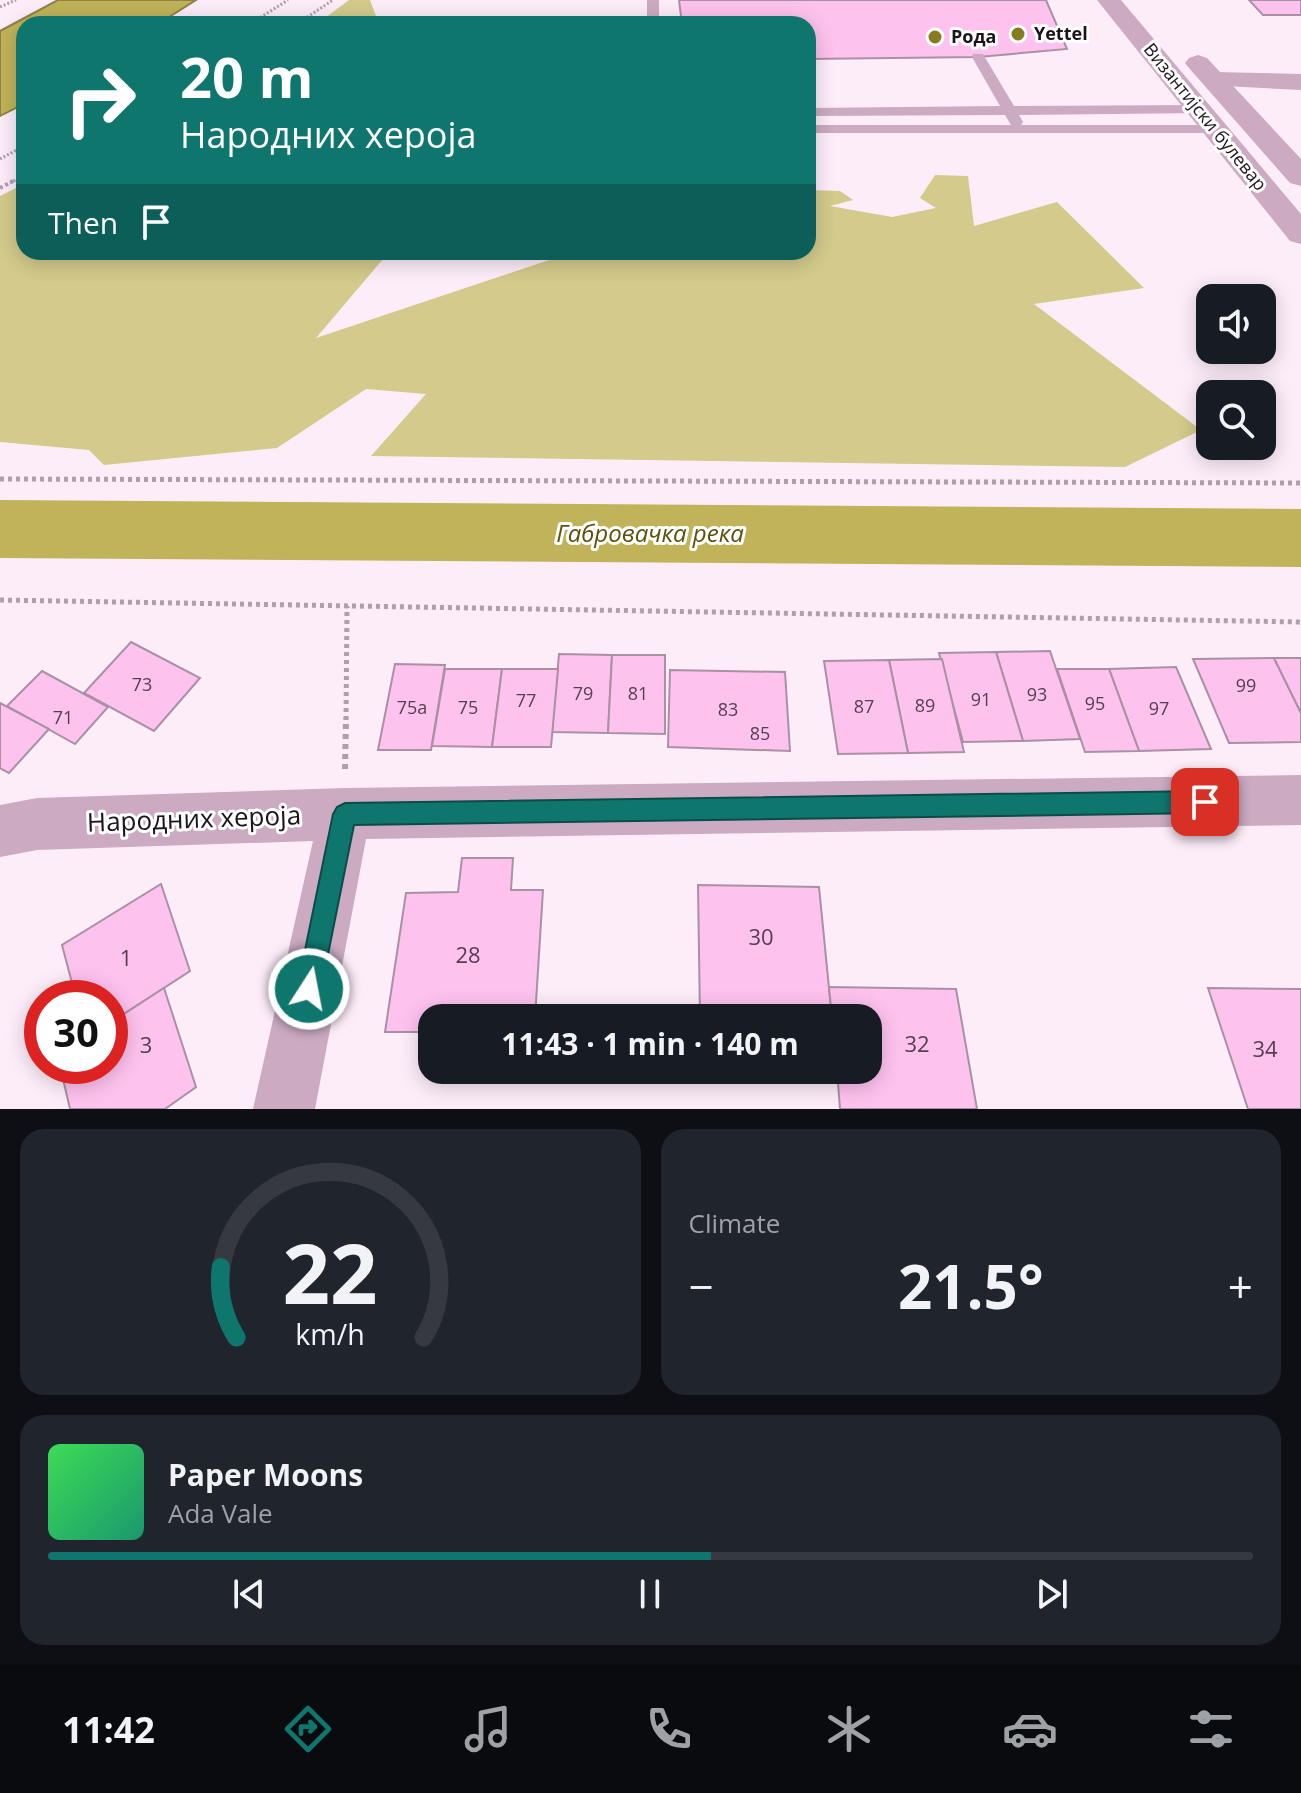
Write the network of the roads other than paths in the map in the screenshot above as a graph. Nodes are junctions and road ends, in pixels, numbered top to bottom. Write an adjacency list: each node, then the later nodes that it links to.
1 (1109, 0): 8 (street, Византијски булевар)
2 (1183, 46): 4 (street, Византијски булевар)
3 (978, 57): 6 (lane)
4 (1214, 80): 5 (street); 11 (street, Византијски булевар)
5 (1301, 82)
6 (1010, 111): 7 (lane); 8 (lane); 10 (lane)
7 (816, 112)
8 (1208, 119): 10 (lane); 12 (street, Византијски булевар)
9 (816, 129): 10 (lane)
10 (1020, 130)
11 (1301, 177)
12 (1301, 234)
13 (1301, 800): 14 (street, Народних хероја)
14 (345, 814): 15 (street, Народних хероја); 16 (street)
15 (0, 831)
16 (284, 1109)

